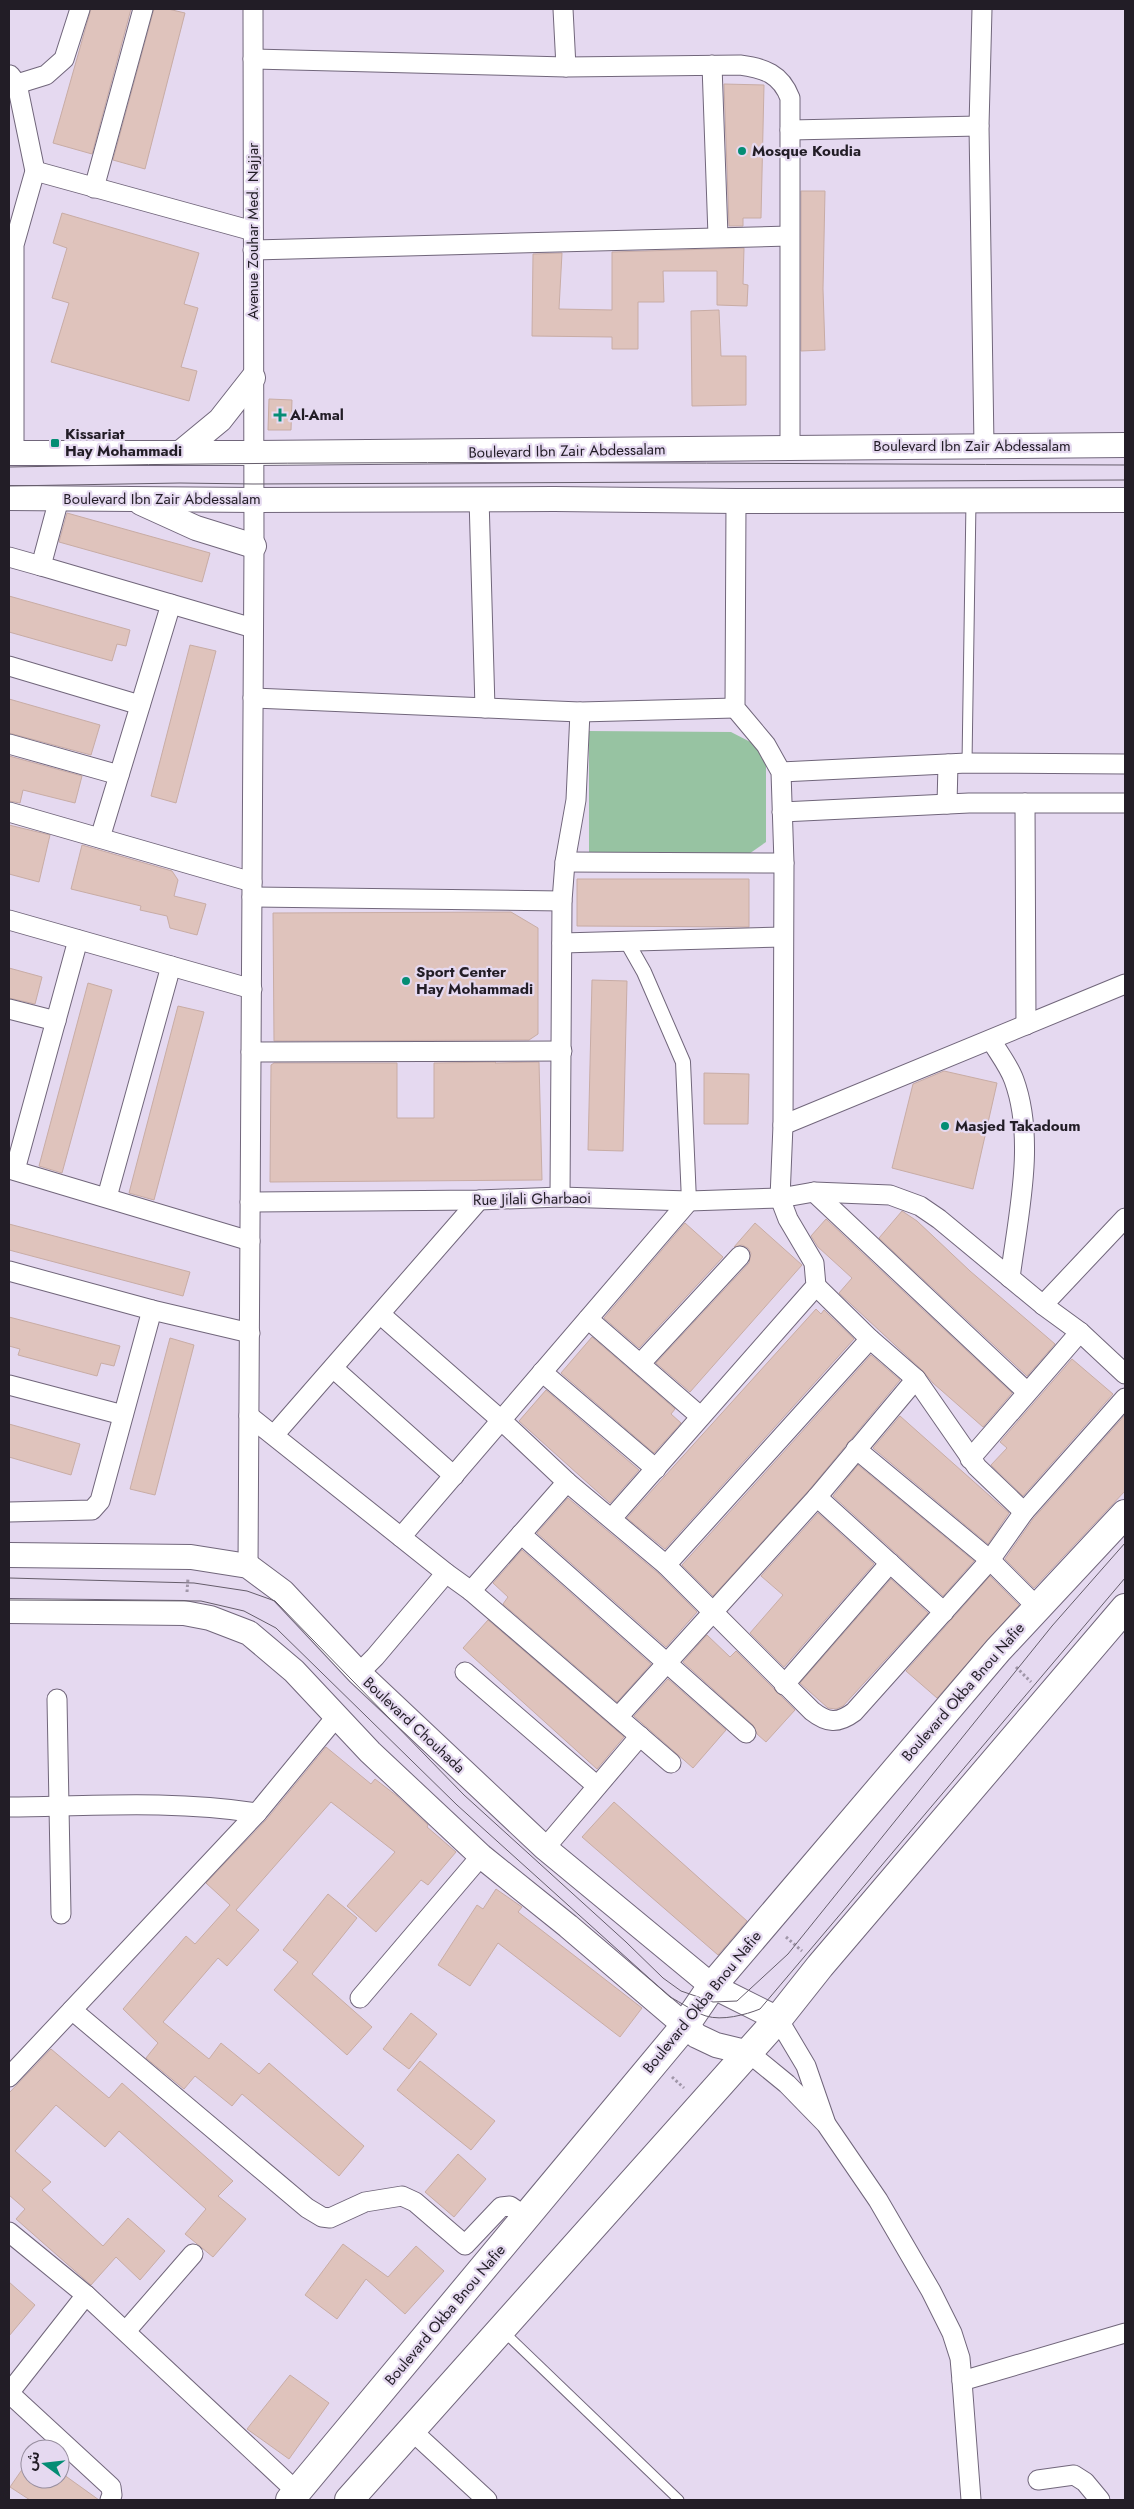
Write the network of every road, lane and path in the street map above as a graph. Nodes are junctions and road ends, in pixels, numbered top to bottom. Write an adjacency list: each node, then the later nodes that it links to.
1 (80, 9): 9 (street)
2 (143, 9): 13 (street)
3 (253, 9): 6 (street, Avenue Zouhar Med. Najjar)
4 (563, 9): 8 (street)
5 (982, 9): 10 (street)
6 (253, 59): 8 (street); 16 (street, Avenue Zouhar Med. Najjar)
7 (712, 65): 8 (street); 11 (street); 14 (street)
8 (566, 67)
9 (12, 80): 12 (street)
10 (979, 126): 11 (street); 18 (street)
11 (790, 130): 15 (street)
12 (35, 171): 13 (street); 21 (street)
13 (94, 188): 16 (street)
14 (718, 236): 15 (street); 16 (street)
15 (790, 236): 20 (street)
16 (253, 241): 17 (street, Avenue Zouhar Med. Najjar)
17 (253, 378): 22 (street); 23 (street, Avenue Zouhar Med. Najjar)
18 (984, 445): 19 (street, Boulevard Ibn Zair Abdessalam); 20 (street, Boulevard Ibn Zair Abdessalam)
19 (1125, 445)
20 (790, 447): 23 (street, Boulevard Ibn Zair Abdessalam)
21 (11, 453): 22 (street, Boulevard Ibn Zair Abdessalam)
22 (180, 453): 23 (street, Boulevard Ibn Zair Abdessalam)
23 (253, 454): 28 (street, Avenue Zouhar Med. Najjar)
24 (9, 498): 26 (street, Boulevard Ibn Zair Abdessalam)
25 (479, 498): 28 (street, Boulevard Ibn Zair Abdessalam); 31 (street, Boulevard Ibn Zair Abdessalam); 40 (street)
26 (59, 499): 27 (street, Boulevard Ibn Zair Abdessalam); 34 (street)
27 (133, 500): 28 (street, Boulevard Ibn Zair Abdessalam); 32 (street)
28 (254, 500): 32 (street, Avenue Zouhar Med. Najjar)
29 (971, 500): 30 (street, Boulevard Ibn Zair Abdessalam); 31 (street, Boulevard Ibn Zair Abdessalam); 44 (lane)
30 (1125, 500)
31 (736, 501): 41 (street)
32 (254, 546): 36 (street, Avenue Zouhar Med. Najjar)
33 (9, 557): 34 (street)
34 (41, 566): 35 (street)
35 (171, 604): 36 (street); 39 (street)
36 (253, 628): 38 (street, Avenue Zouhar Med. Najjar)
37 (9, 666): 39 (street)
38 (253, 698): 40 (street); 57 (street, Avenue Zouhar Med. Najjar)
39 (140, 706): 48 (street)
40 (485, 708): 42 (street)
41 (735, 708): 42 (street); 47 (street)
42 (580, 712): 55 (street)
43 (9, 744): 48 (street)
44 (968, 763): 45 (street); 46 (street)
45 (948, 764): 47 (street); 51 (street)
46 (1125, 764)
47 (780, 772): 53 (street)
48 (119, 775): 54 (street)
49 (1025, 802): 50 (street); 51 (street); 69 (street)
50 (1125, 803)
51 (947, 804): 53 (street)
52 (9, 812): 54 (street)
53 (782, 812): 56 (street)
54 (100, 838): 57 (street)
55 (565, 862): 56 (street); 58 (street)
56 (784, 863): 60 (street)
57 (252, 890): 58 (street); 66 (street, Avenue Zouhar Med. Najjar)
58 (562, 901): 63 (street)
59 (9, 920): 61 (street)
60 (783, 937): 62 (street); 73 (street)
61 (78, 940): 64 (street); 68 (street)
62 (627, 942): 63 (street); 80 (street)
63 (562, 943): 71 (street)
64 (171, 966): 66 (street); 76 (street)
65 (1125, 984): 69 (street)
66 (252, 989): 72 (street, Avenue Zouhar Med. Najjar)
67 (9, 1009): 68 (street)
68 (56, 1021): 74 (street)
69 (1026, 1025): 70 (street)
70 (991, 1040): 73 (street); 86 (street)
71 (562, 1051): 72 (street); 77 (street)
72 (251, 1052): 81 (street, Avenue Zouhar Med. Najjar)
73 (783, 1125): 78 (street)
74 (12, 1170): 76 (street)
75 (814, 1192): 78 (street, Rue Jilali Gharbaoi); 86 (street, Rue Jilali Gharbaoi); 101 (street)
76 (107, 1197): 83 (street)
77 (560, 1197): 79 (street, Rue Jilali Gharbaoi); 80 (street, Rue Jilali Gharbaoi)
78 (780, 1198): 80 (street, Rue Jilali Gharbaoi); 87 (street)
79 (479, 1200): 81 (street, Rue Jilali Gharbaoi); 90 (street)
80 (689, 1201): 91 (street)
81 (250, 1202): 83 (street, Avenue Zouhar Med. Najjar)
82 (1125, 1218): 88 (street)
83 (250, 1240): 93 (street, Avenue Zouhar Med. Najjar)
84 (740, 1256): 95 (street)
85 (9, 1270): 89 (street)
86 (1010, 1278): 88 (street, Rue Jilali Gharbaoi)
87 (816, 1286): 94 (street); 105 (street)
88 (1043, 1305): 92 (street, Rue Jilali Gharbaoi)
89 (152, 1310): 93 (street); 103 (street)
90 (380, 1314): 96 (street); 106 (street)
91 (588, 1319): 95 (street); 97 (street)
92 (1080, 1332): 98 (street, Rue Jilali Gharbaoi); 101 (street)
93 (250, 1333): 104 (street, Avenue Zouhar Med. Najjar)
94 (870, 1339): 99 (street); 124 (street)
95 (640, 1364): 105 (street)
96 (333, 1368): 107 (street); 111 (street)
97 (542, 1372): 106 (street); 110 (street)
98 (1125, 1374)
99 (916, 1379): 108 (street); 109 (street)
100 (9, 1385): 103 (street)
101 (1027, 1392): 109 (street)
102 (1125, 1398): 115 (street)
103 (122, 1415): 114 (street)
104 (249, 1416): 107 (street); 125 (street, Avenue Zouhar Med. Najjar)
105 (700, 1416): 110 (street)
106 (501, 1420): 111 (street); 112 (street)
107 (274, 1435): 119 (street)
108 (856, 1449): 113 (street); 122 (street)
109 (970, 1459): 115 (street)
110 (656, 1468): 117 (street)
111 (454, 1476): 119 (street)
112 (567, 1482): 117 (street); 118 (street)
113 (817, 1497): 123 (street); 133 (street)
114 (9, 1512)
115 (1024, 1512): 122 (street)
116 (1125, 1514): 128 (main road, Boulevard Okba Bnou Nafie)
117 (612, 1518): 124 (street)
118 (521, 1534): 127 (street); 135 (street)
119 (401, 1537): 126 (street)
120 (9, 1555): 121 (street, Boulevard Chouhada)
121 (191, 1557): 125 (street, Boulevard Chouhada); 131 (path)
122 (990, 1560): 128 (street); 132 (street)
123 (890, 1563): 132 (street); 138 (street)
124 (666, 1565): 133 (street)
125 (248, 1566): 137 (street, Boulevard Chouhada)
126 (446, 1573): 127 (street); 137 (street)
127 (471, 1590): 141 (street)
128 (1037, 1606): 134 (main road, Boulevard Okba Bnou Nafie)
129 (1125, 1608): 140 (main road)
130 (9, 1611): 131 (street)
131 (184, 1612): 142 (street)
132 (944, 1612): 138 (street)
133 (712, 1613): 135 (street); 138 (street)
134 (998, 1650): 140 (path); 153 (main road, Boulevard Okba Bnou Nafie)
135 (666, 1662): 141 (street); 143 (street)
136 (466, 1672): 146 (street)
137 (359, 1673): 150 (street, Boulevard Chouhada)
138 (784, 1685)
139 (57, 1699): 148 (street)
140 (1048, 1699): 154 (main road)
141 (618, 1716): 144 (street)
142 (336, 1718): 149 (street); 151 (street)
143 (746, 1732)
144 (640, 1736): 145 (street); 146 (street)
145 (671, 1763)
146 (597, 1786): 150 (street)
147 (9, 1807): 148 (street)
148 (59, 1807): 149 (street); 152 (street)
149 (257, 1813): 157 (street)
150 (545, 1848): 155 (street, Boulevard Chouhada)
151 (481, 1856): 156 (street); 159 (street)
152 (61, 1914)
153 (768, 1921): 154 (path); 155 (main road, Boulevard Okba Bnou Nafie)
154 (820, 1966): 158 (main road)
155 (712, 1986): 158 (street, Boulevard Chouhada); 159 (main road, Boulevard Okba Bnou Nafie)
156 (360, 1998)
157 (72, 2010): 162 (street); 167 (street)
158 (778, 2019): 160 (main road); 164 (street)
159 (684, 2026): 160 (street); 161 (main road, Boulevard Okba Bnou Nafie)
160 (749, 2053): 163 (main road); 164 (street)
161 (656, 2060): 163 (path); 165 (main road, Boulevard Okba Bnou Nafie)
162 (9, 2078)
163 (700, 2104): 171 (main road)
164 (826, 2124): 174 (street)
165 (526, 2217): 167 (street); 169 (main road, Boulevard Okba Bnou Nafie)
166 (9, 2232): 170 (street)
167 (465, 2245): 169 (street)
168 (193, 2254): 172 (street)
169 (486, 2265): 178 (main road, Boulevard Okba Bnou Nafie)
170 (86, 2295): 172 (street); 175 (street)
171 (501, 2329): 176 (main road); 182 (lane)
172 (126, 2331): 178 (street)
173 (1125, 2333): 174 (street)
174 (962, 2381): 183 (street)
175 (9, 2393): 179 (street)
176 (411, 2430): 180 (main road); 181 (street)
177 (1038, 2480): 184 (street)
178 (294, 2496)
179 (110, 2500)
180 (348, 2500)
181 (488, 2500)
182 (679, 2500)
183 (971, 2500)
184 (1100, 2500)

